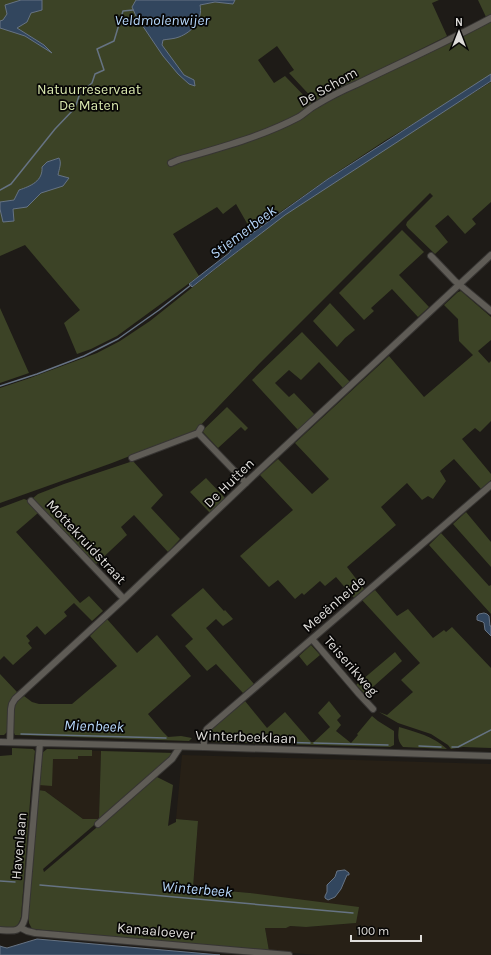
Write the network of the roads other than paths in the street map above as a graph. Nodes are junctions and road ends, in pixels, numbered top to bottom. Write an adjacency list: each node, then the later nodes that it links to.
1 (491, 18): 2 (street, De Schom)
2 (171, 163)
3 (491, 254): 5 (street, De Hutten)
4 (431, 256): 5 (street)
5 (459, 284): 6 (street); 8 (street, De Hutten)
6 (491, 311)
7 (132, 458): 8 (street)
8 (246, 483): 11 (street, De Hutten)
9 (491, 485): 12 (street, Meeënheide)
10 (31, 501): 11 (street, Mottekruidstraat)
11 (124, 599): 15 (street, De Hutten)
12 (312, 639): 13 (street, Teiserikweg); 18 (street, Meeënheide)
13 (373, 709)
14 (0, 742): 15 (street, Winterbeeklaan)
15 (10, 742): 16 (street, Winterbeeklaan)
16 (40, 743): 17 (street, Winterbeeklaan); 21 (street, Havenlaan)
17 (180, 747): 18 (street, Winterbeeklaan); 20 (street)
18 (204, 747): 19 (street, Winterbeeklaan)
19 (491, 756)
20 (98, 824)
21 (21, 928): 22 (street); 23 (street, Kanaaloever)
22 (0, 930)
23 (289, 955)

